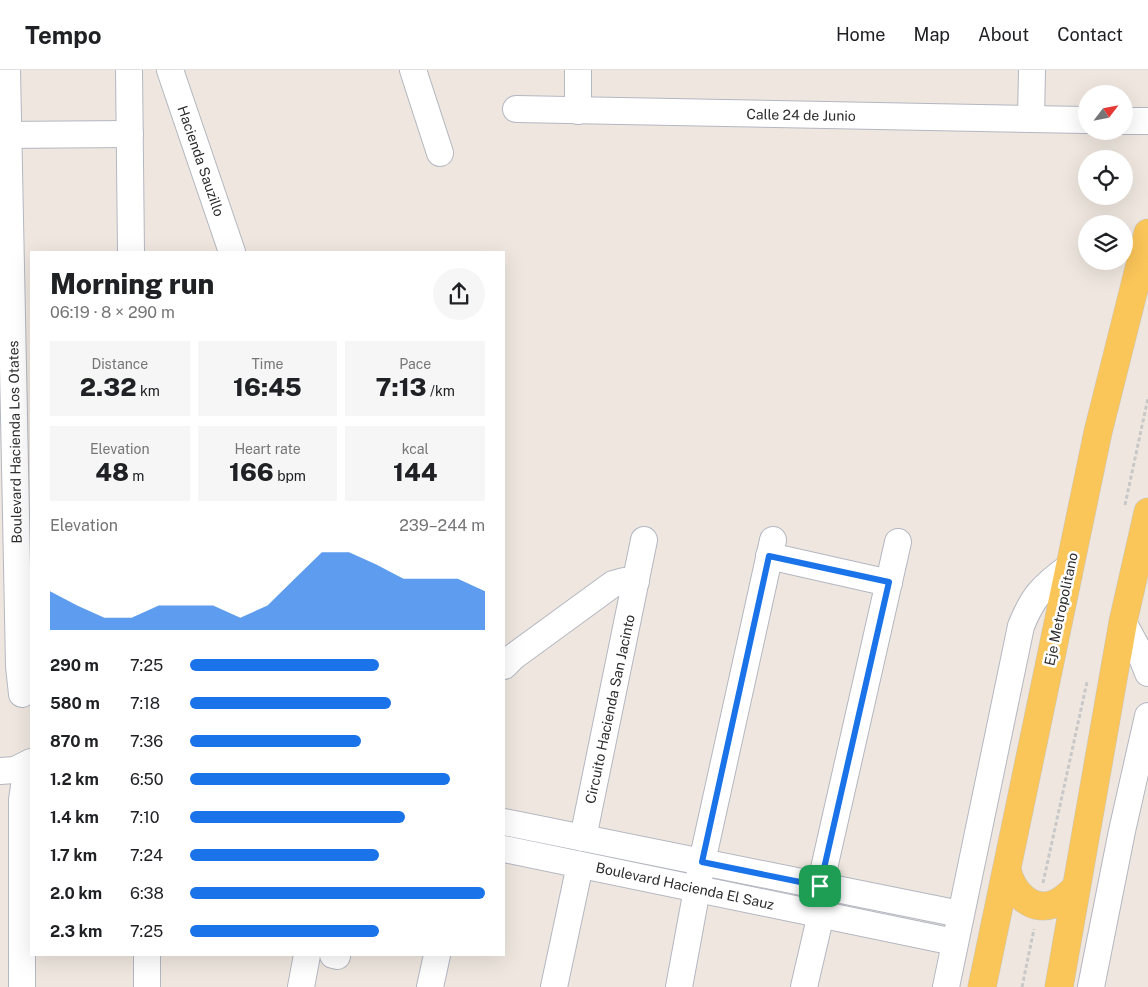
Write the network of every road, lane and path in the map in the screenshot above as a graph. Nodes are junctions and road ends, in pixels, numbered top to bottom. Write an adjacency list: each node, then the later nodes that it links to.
1 (7, 70): 14 (street, Boulevard Hacienda Los Otates)
2 (129, 70): 13 (street)
3 (170, 70): 18 (street, Hacienda Sauzillo)
4 (413, 70): 15 (street)
5 (578, 70): 8 (street)
6 (1032, 70): 9 (street)
7 (516, 109): 8 (street, Calle 24 de Junio)
8 (578, 111): 9 (street, Calle 24 de Junio)
9 (1031, 120): 10 (street, Calle 24 de Junio)
10 (1078, 120)
11 (1133, 121): 12 (street)
12 (1148, 122)
13 (130, 134): 14 (street); 17 (street)
14 (5, 135): 19 (street, Boulevard Hacienda Los Otates)
15 (440, 153)
16 (1148, 233): 25 (main road, Eje Metropolitano)
17 (130, 251)
18 (232, 251)
19 (15, 395): 22 (street, Boulevard Hacienda Los Otates)
20 (1148, 398): 21 (path)
21 (1136, 511): 28 (main road)
22 (23, 515): 32 (street, Boulevard Hacienda Los Otates)
23 (644, 540): 26 (street, Circuito Hacienda San Jacinto)
24 (898, 542): 27 (street)
25 (1069, 567): 41 (main road, Eje Metropolitano); 48 (street)
26 (636, 581): 29 (street); 37 (street, Circuito Hacienda San Jacinto)
27 (889, 582): 39 (street); 42 (street)
28 (1123, 622): 30 (street); 43 (main road)
29 (505, 665)
30 (1148, 672)
31 (1088, 674): 46 (path)
32 (18, 695)
33 (1148, 716): 64 (street)
34 (29, 763): 35 (street); 45 (street)
35 (0, 771)
36 (505, 822): 37 (street, Boulevard Hacienda El Sauz)
37 (584, 838): 39 (street, Boulevard Hacienda El Sauz)
38 (505, 849): 40 (street, Boulevard Hacienda El Sauz)
39 (702, 862): 42 (street, Boulevard Hacienda El Sauz); 44 (street)
40 (580, 865): 44 (street, Boulevard Hacienda El Sauz); 57 (street)
41 (1007, 869): 46 (main road); 61 (main road, Eje Metropolitano)
42 (820, 886): 48 (street, Boulevard Hacienda El Sauz)
43 (1076, 888): 46 (main road); 63 (main road)
44 (697, 889): 47 (street, Boulevard Hacienda El Sauz); 58 (street)
45 (27, 900): 53 (street)
46 (1038, 906): 62 (path)
47 (821, 914): 49 (street, Boulevard Hacienda El Sauz); 59 (street)
48 (960, 914): 49 (street)
49 (954, 942): 60 (street)
50 (147, 956): 54 (street)
51 (307, 956): 55 (street)
52 (437, 956): 56 (street)
53 (22, 987)
54 (147, 987)
55 (301, 987)
56 (430, 987)
57 (554, 987)
58 (679, 987)
59 (804, 987)
60 (946, 987)
61 (982, 987)
62 (1022, 987)
63 (1059, 987)
64 (1091, 987)

